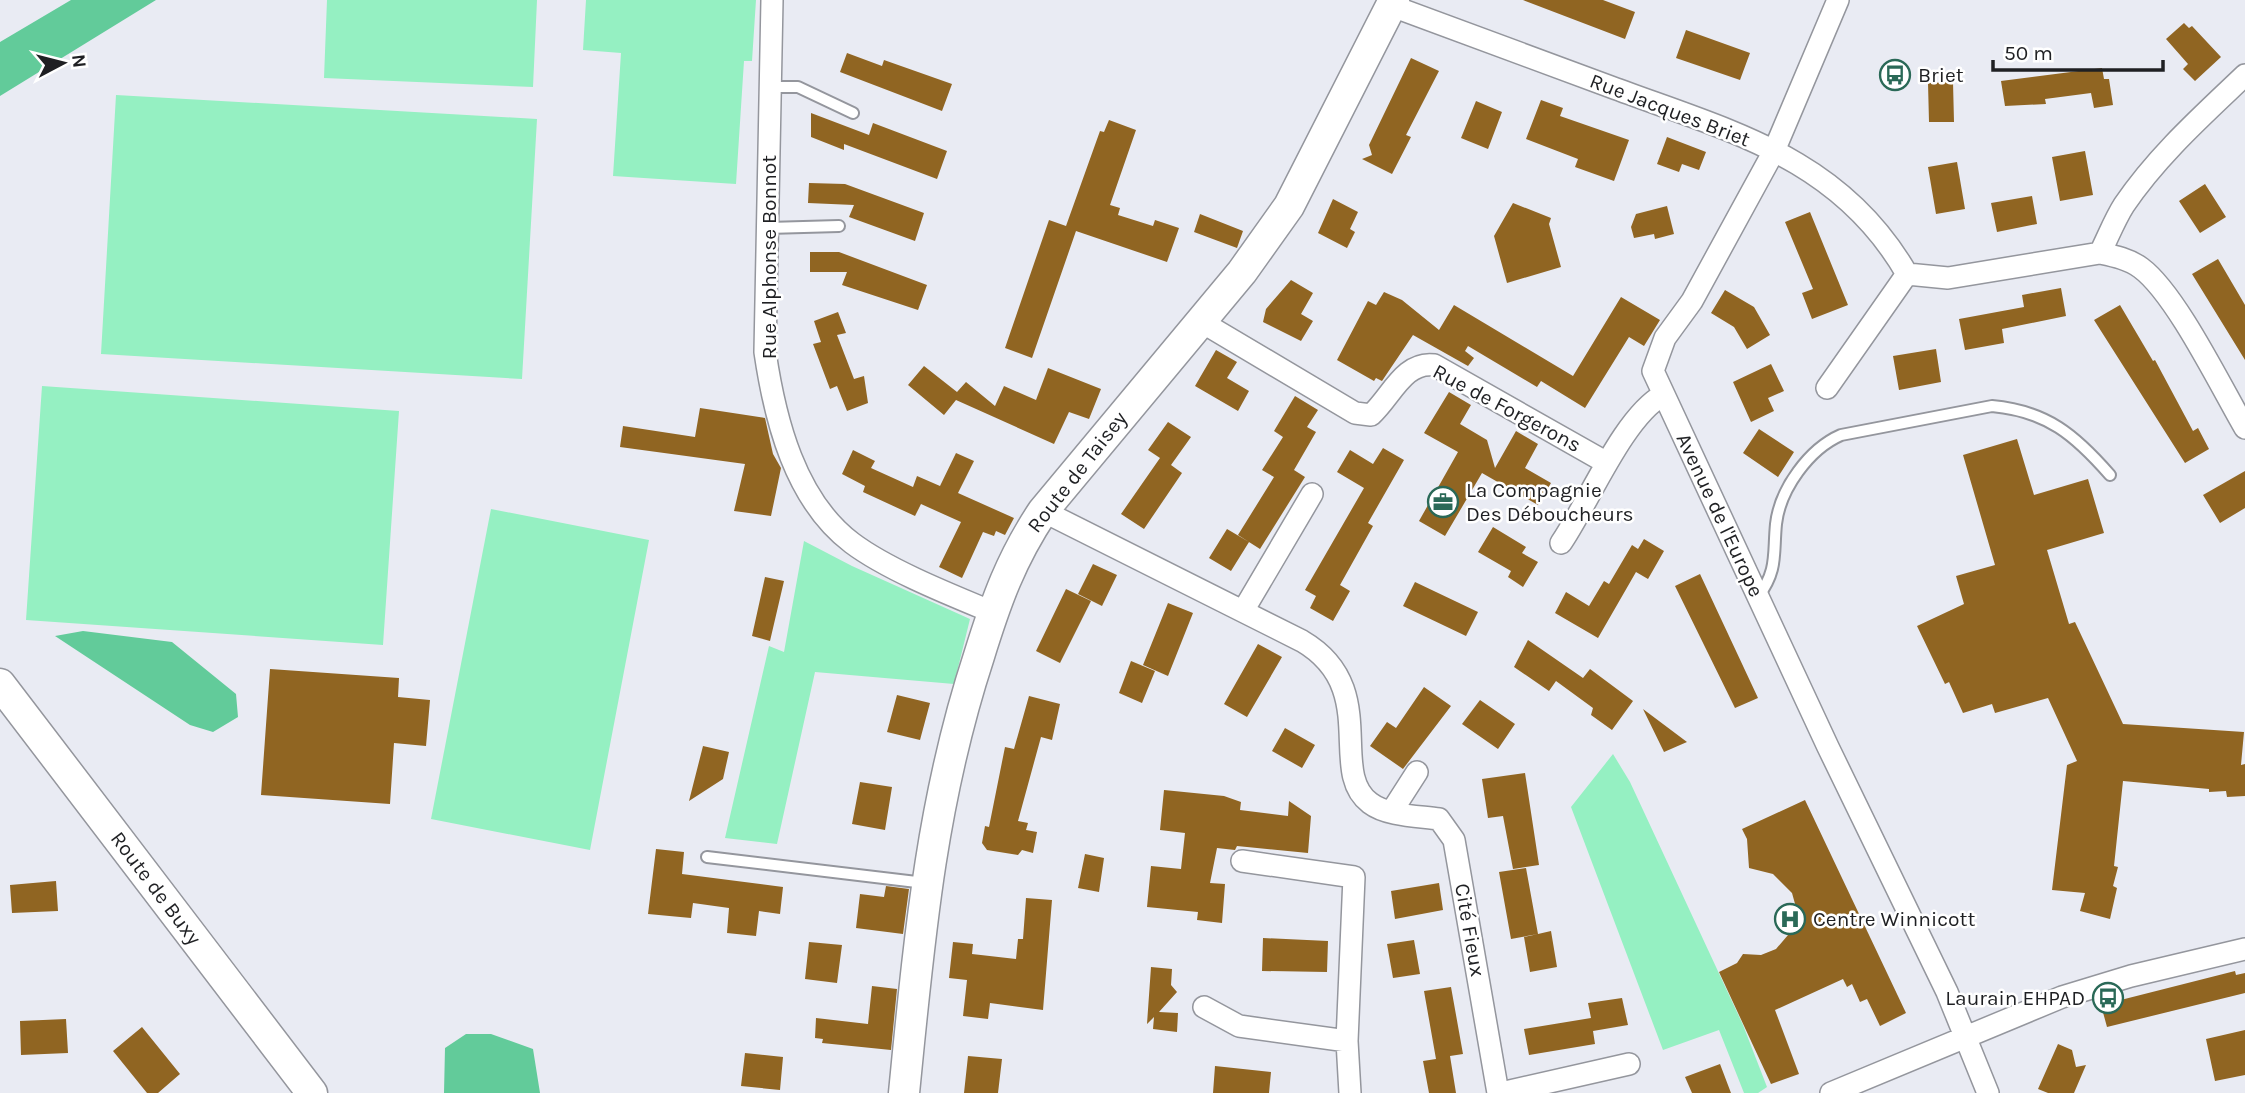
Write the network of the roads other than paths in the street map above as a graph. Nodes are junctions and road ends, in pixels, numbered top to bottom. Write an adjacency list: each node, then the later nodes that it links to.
1 (773, 0): 5 (street, Rue Alphonse Bonnot)
2 (1838, 0): 7 (street, Avenue de l'Europe)
3 (1393, 3): 7 (street, Rue Jacques Briet); 12 (street, Route de Taisey)
4 (2245, 75): 10 (street)
5 (771, 87): 6 (lane); 9 (street, Rue Alphonse Bonnot)
6 (853, 113)
7 (1774, 151): 11 (street, Rue Jacques Briet); 14 (street, Avenue de l'Europe)
8 (839, 226): 9 (lane)
9 (768, 228): 23 (street, Rue Alphonse Bonnot)
10 (2100, 253): 11 (street); 15 (street)
11 (1907, 274): 13 (street)
12 (1200, 321): 16 (street, Rue de Forgerons); 19 (street, Route de Taisey)
13 (1827, 388)
14 (1663, 395): 16 (street); 21 (street, Avenue de l'Europe)
15 (2245, 428)
16 (1607, 463): 20 (street)
17 (2110, 475): 21 (lane)
18 (1312, 494): 22 (street)
19 (1043, 511): 22 (street, Cité Fieux); 23 (street, Route de Taisey)
20 (1561, 543)
21 (1758, 597): 32 (street, Avenue de l'Europe)
22 (1243, 611): 26 (street, Cité Fieux)
23 (992, 612): 29 (street, Route de Taisey)
24 (0, 684): 35 (street, Route de Buxy)
25 (1417, 772): 26 (street)
26 (1392, 811): 38 (street, Cité Fieux)
27 (707, 857): 29 (lane)
28 (1242, 861): 33 (street)
29 (925, 883): 36 (street, Route de Taisey)
30 (2245, 949): 32 (street)
31 (1204, 1007): 33 (street)
32 (1964, 1036): 39 (street); 40 (street, Avenue de l'Europe)
33 (1347, 1041): 37 (street)
34 (1629, 1064): 38 (street, Cité Fieux)
35 (312, 1093)
36 (904, 1093)
37 (1350, 1093)
38 (1500, 1093)
39 (1831, 1093)
40 (1988, 1093)

